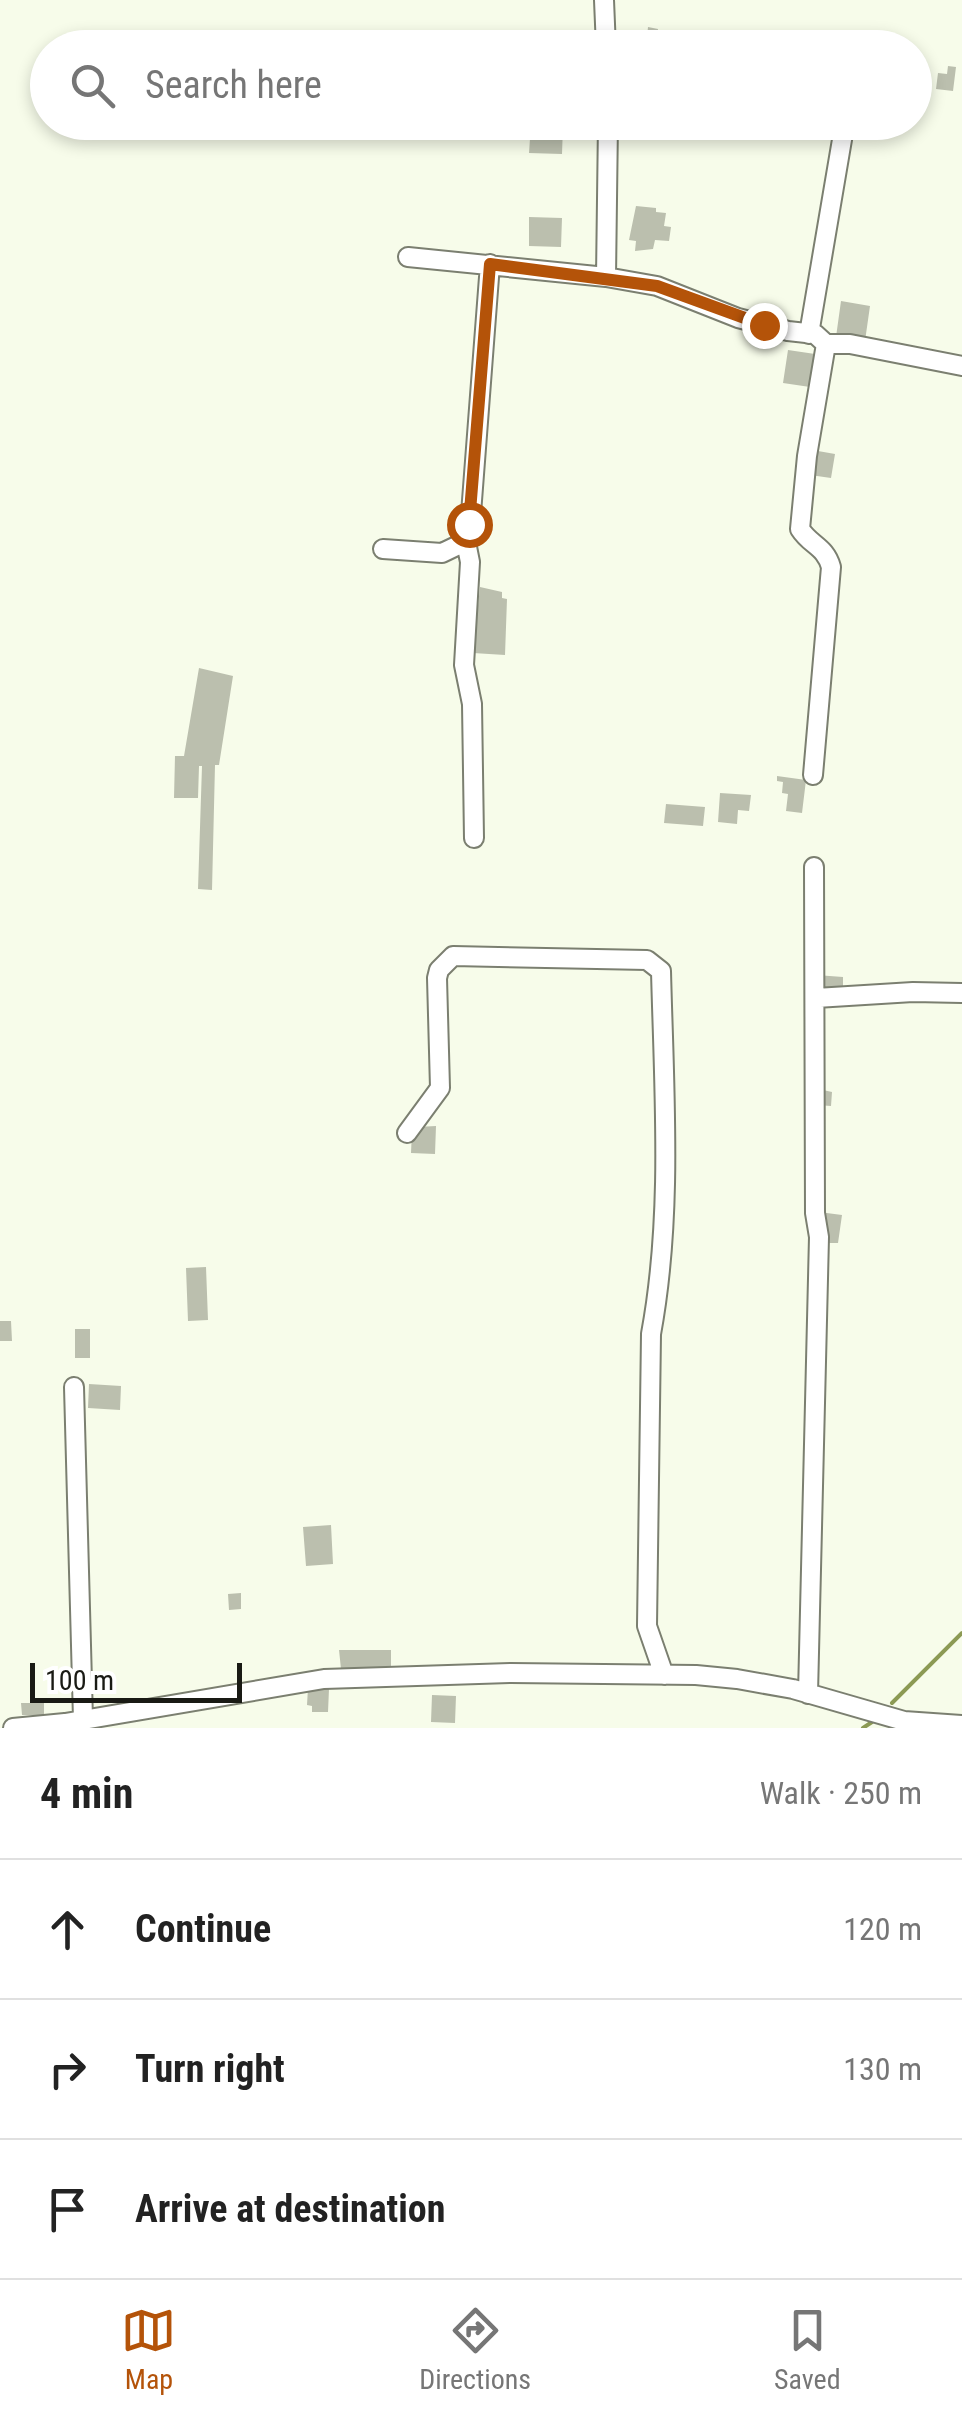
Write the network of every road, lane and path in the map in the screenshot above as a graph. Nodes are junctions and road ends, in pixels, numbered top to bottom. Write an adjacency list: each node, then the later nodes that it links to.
1 (604, 0): 2 (street)
2 (605, 30)
3 (608, 140): 7 (street)
4 (842, 140): 8 (street)
5 (408, 257): 6 (street)
6 (490, 264): 7 (street); 11 (street)
7 (606, 277): 8 (street)
8 (809, 334): 9 (street)
9 (826, 344): 10 (street); 13 (street)
10 (962, 366)
11 (466, 542): 12 (street); 14 (street)
12 (383, 549)
13 (813, 775)
14 (474, 838)
15 (814, 867): 17 (street)
16 (962, 993): 17 (street)
17 (816, 998): 21 (street)
18 (407, 1133): 20 (street)
19 (74, 1387): 22 (street)
20 (664, 1675): 21 (street); 22 (street)
21 (808, 1694): 23 (street)
22 (83, 1719): 24 (street)
23 (962, 1725)
24 (13, 1728)

